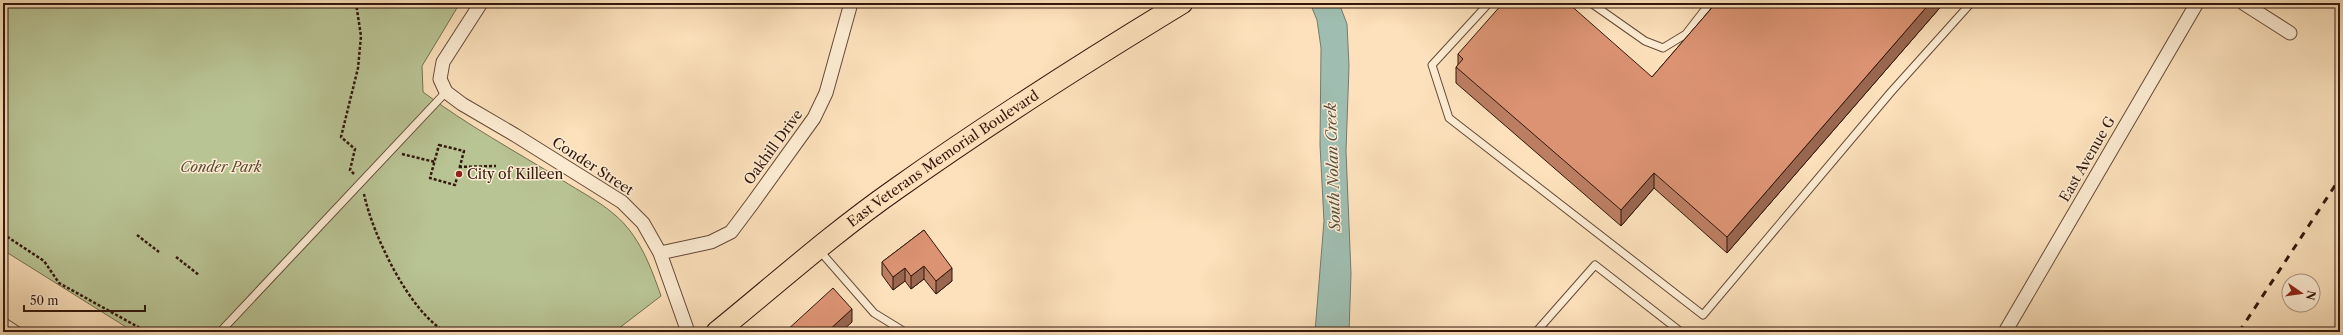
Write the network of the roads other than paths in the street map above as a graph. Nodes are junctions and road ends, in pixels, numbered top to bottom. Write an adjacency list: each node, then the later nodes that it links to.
1 (481, 3): 11 (street)
2 (850, 3): 13 (street, Oakhill Drive)
3 (1182, 3): 12 (main road, East Veterans Memorial Boulevard)
4 (1489, 3): 7 (lane)
5 (1591, 3): 6 (lane)
6 (1710, 3)
7 (1971, 3)
8 (2197, 3): 22 (street, East Avenue G)
9 (2243, 3): 10 (street)
10 (2290, 33)
11 (446, 92): 13 (street, Conder Street); 16 (lane)
12 (817, 248): 18 (main road, East Veterans Memorial Boulevard); 19 (lane)
13 (660, 254): 17 (street, Conder Street)
14 (3, 321): 15 (lane)
15 (20, 332)
16 (220, 332)
17 (688, 332)
18 (717, 332)
19 (905, 332)
20 (1536, 332): 21 (lane)
21 (1681, 332)
22 (2005, 332)

